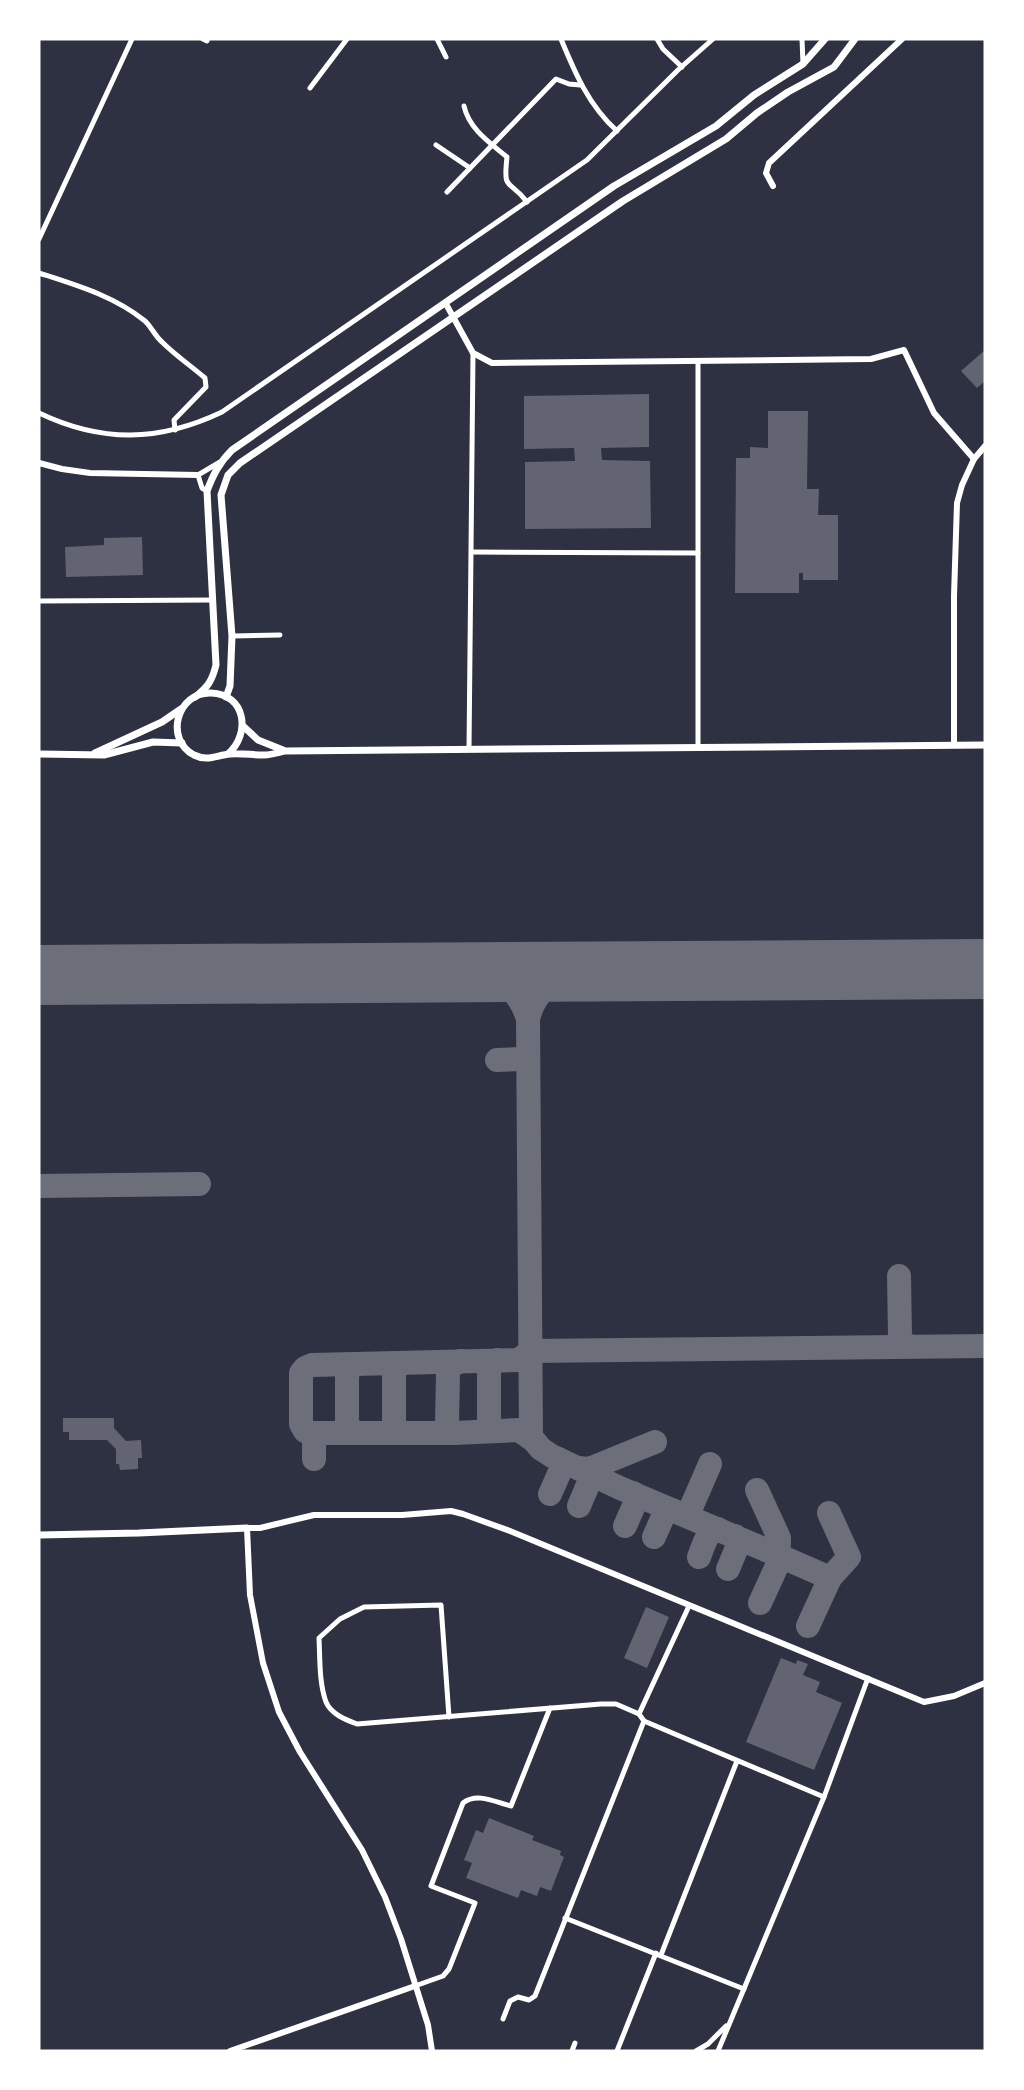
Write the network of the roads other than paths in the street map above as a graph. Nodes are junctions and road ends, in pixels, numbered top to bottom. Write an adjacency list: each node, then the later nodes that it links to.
1 (132, 39): 24 (street)
2 (347, 39): 15 (street)
3 (437, 39): 11 (street)
4 (561, 39): 14 (street)
5 (657, 39): 13 (street)
6 (713, 39): 13 (street)
7 (802, 39): 12 (street)
8 (825, 39): 12 (main road)
9 (855, 39): 27 (main road)
10 (902, 39): 21 (street)
11 (446, 57)
12 (803, 64): 26 (main road)
13 (682, 67): 17 (street)
14 (580, 85): 17 (street); 19 (street)
15 (310, 88)
16 (464, 106): 19 (street)
17 (617, 131): 23 (street)
18 (436, 145): 20 (street)
19 (492, 145): 20 (street); 23 (street)
20 (470, 168): 22 (street)
21 (773, 186)
22 (447, 192)
23 (527, 202): 31 (street)
24 (39, 240)
25 (39, 273): 31 (street)
26 (446, 304): 27 (street); 34 (main road)
27 (453, 317): 28 (street); 43 (main road)
28 (473, 353): 29 (street); 38 (street)
29 (698, 361): 33 (street); 39 (street)
30 (39, 413): 31 (street)
31 (175, 430)
32 (985, 446): 33 (street)
33 (974, 459): 49 (street)
34 (220, 462): 36 (street); 37 (main road)
35 (39, 463): 36 (street)
36 (198, 475): 37 (street)
37 (207, 491): 40 (main road)
38 (472, 552): 39 (street); 52 (street)
39 (698, 553): 51 (street)
40 (213, 600): 41 (street); 44 (main road)
41 (39, 601)
42 (280, 635): 43 (street)
43 (232, 636): 45 (main road)
44 (195, 697): 45 (main road); 46 (main road)
45 (226, 697): 47 (main road)
46 (183, 707): 48 (main road); 56 (main road)
47 (243, 726): 53 (main road); 55 (main road)
48 (182, 743): 55 (main road); 56 (main road)
49 (954, 745): 50 (main road); 51 (main road)
50 (985, 745)
51 (698, 747): 52 (main road)
52 (470, 749): 53 (main road)
53 (285, 751): 55 (main road)
54 (39, 754): 56 (main road)
55 (228, 754)
56 (90, 755)
57 (247, 1528): 58 (main road); 59 (street); 70 (street)
58 (39, 1535)
59 (689, 1606): 60 (street); 63 (street)
60 (868, 1678): 61 (street); 67 (street)
61 (985, 1683)
62 (550, 1708): 63 (street); 64 (street); 70 (street)
63 (639, 1714): 65 (street)
64 (449, 1717): 64 (street)
65 (644, 1721): 66 (street); 68 (street)
66 (737, 1761): 67 (street); 69 (street)
67 (824, 1797): 71 (street)
68 (565, 1918): 69 (street); 72 (street)
69 (658, 1954): 71 (street); 78 (street)
70 (415, 1986): 75 (street); 76 (street)
71 (744, 1989): 73 (street)
72 (503, 2019)
73 (730, 2023): 79 (street); 80 (street)
74 (574, 2043): 77 (street)
75 (230, 2051)
76 (432, 2051)
77 (572, 2051)
78 (617, 2051)
79 (696, 2051)
80 (718, 2051)

